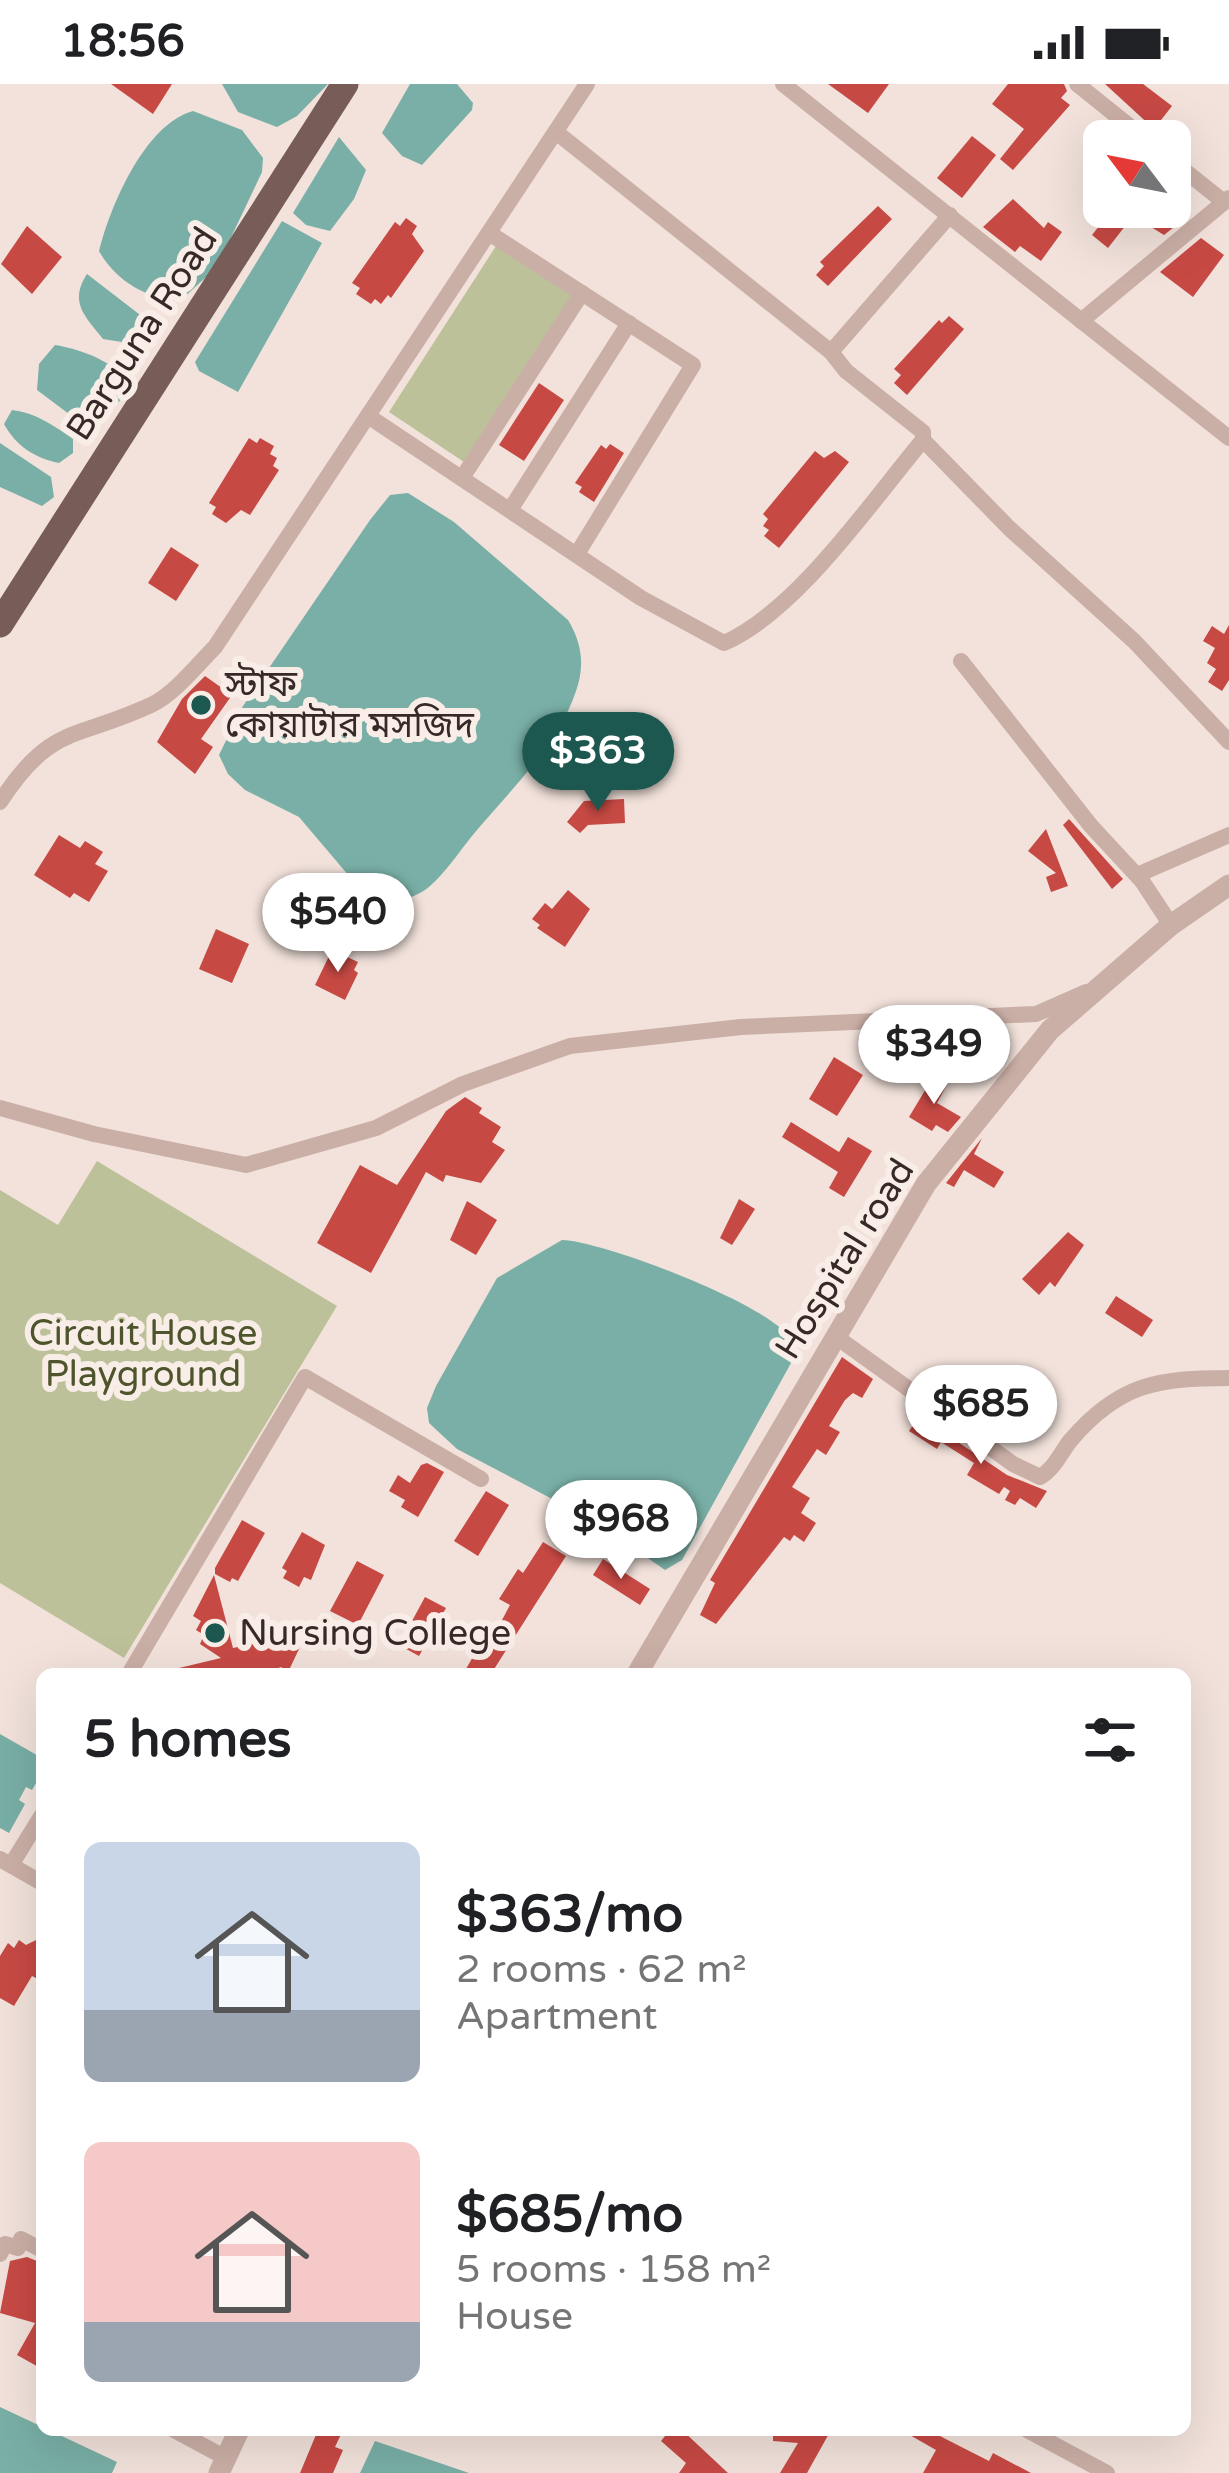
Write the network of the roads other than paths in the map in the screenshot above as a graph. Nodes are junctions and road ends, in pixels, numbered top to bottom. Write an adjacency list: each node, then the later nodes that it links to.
1 (345, 84): 21 (main road, Barguna Road)
2 (587, 84): 6 (street)
3 (783, 84): 9 (street)
4 (1077, 84): 5 (street)
5 (1122, 120)
6 (556, 132): 10 (street); 14 (street)
7 (1191, 174): 8 (street)
8 (1227, 200): 12 (street)
9 (950, 215): 12 (street); 14 (street)
10 (489, 232): 11 (street); 15 (street)
11 (582, 293): 13 (street); 18 (street)
12 (1081, 321): 16 (street)
13 (629, 323): 19 (street); 20 (street)
14 (830, 352): 17 (street)
15 (368, 416): 18 (street); 24 (street)
16 (1229, 438)
17 (923, 440): 20 (street); 23 (street)
18 (462, 478): 19 (street)
19 (510, 509): 20 (street)
20 (577, 554)
21 (0, 624)
22 (961, 661): 26 (street)
23 (1229, 742)
24 (0, 802)
25 (1229, 835): 26 (street)
26 (1139, 878): 28 (street)
27 (1229, 885): 28 (street, Hospital road)
28 (1168, 921): 29 (street, Hospital road)
29 (1102, 985): 30 (street); 31 (street, Hospital road)
30 (0, 1108)
31 (835, 1336): 32 (street); 35 (street, Hospital road)
32 (1229, 1378)
33 (482, 1479): 34 (street)
34 (133, 1668)
35 (641, 1668)
36 (36, 1823): 37 (street)
37 (6, 1862): 38 (street)
38 (36, 1879)
39 (36, 2248): 40 (street)
40 (0, 2254)
41 (182, 2436): 44 (street)
42 (235, 2436): 44 (street)
43 (1038, 2436): 45 (street)
44 (222, 2466)
45 (1106, 2473)

